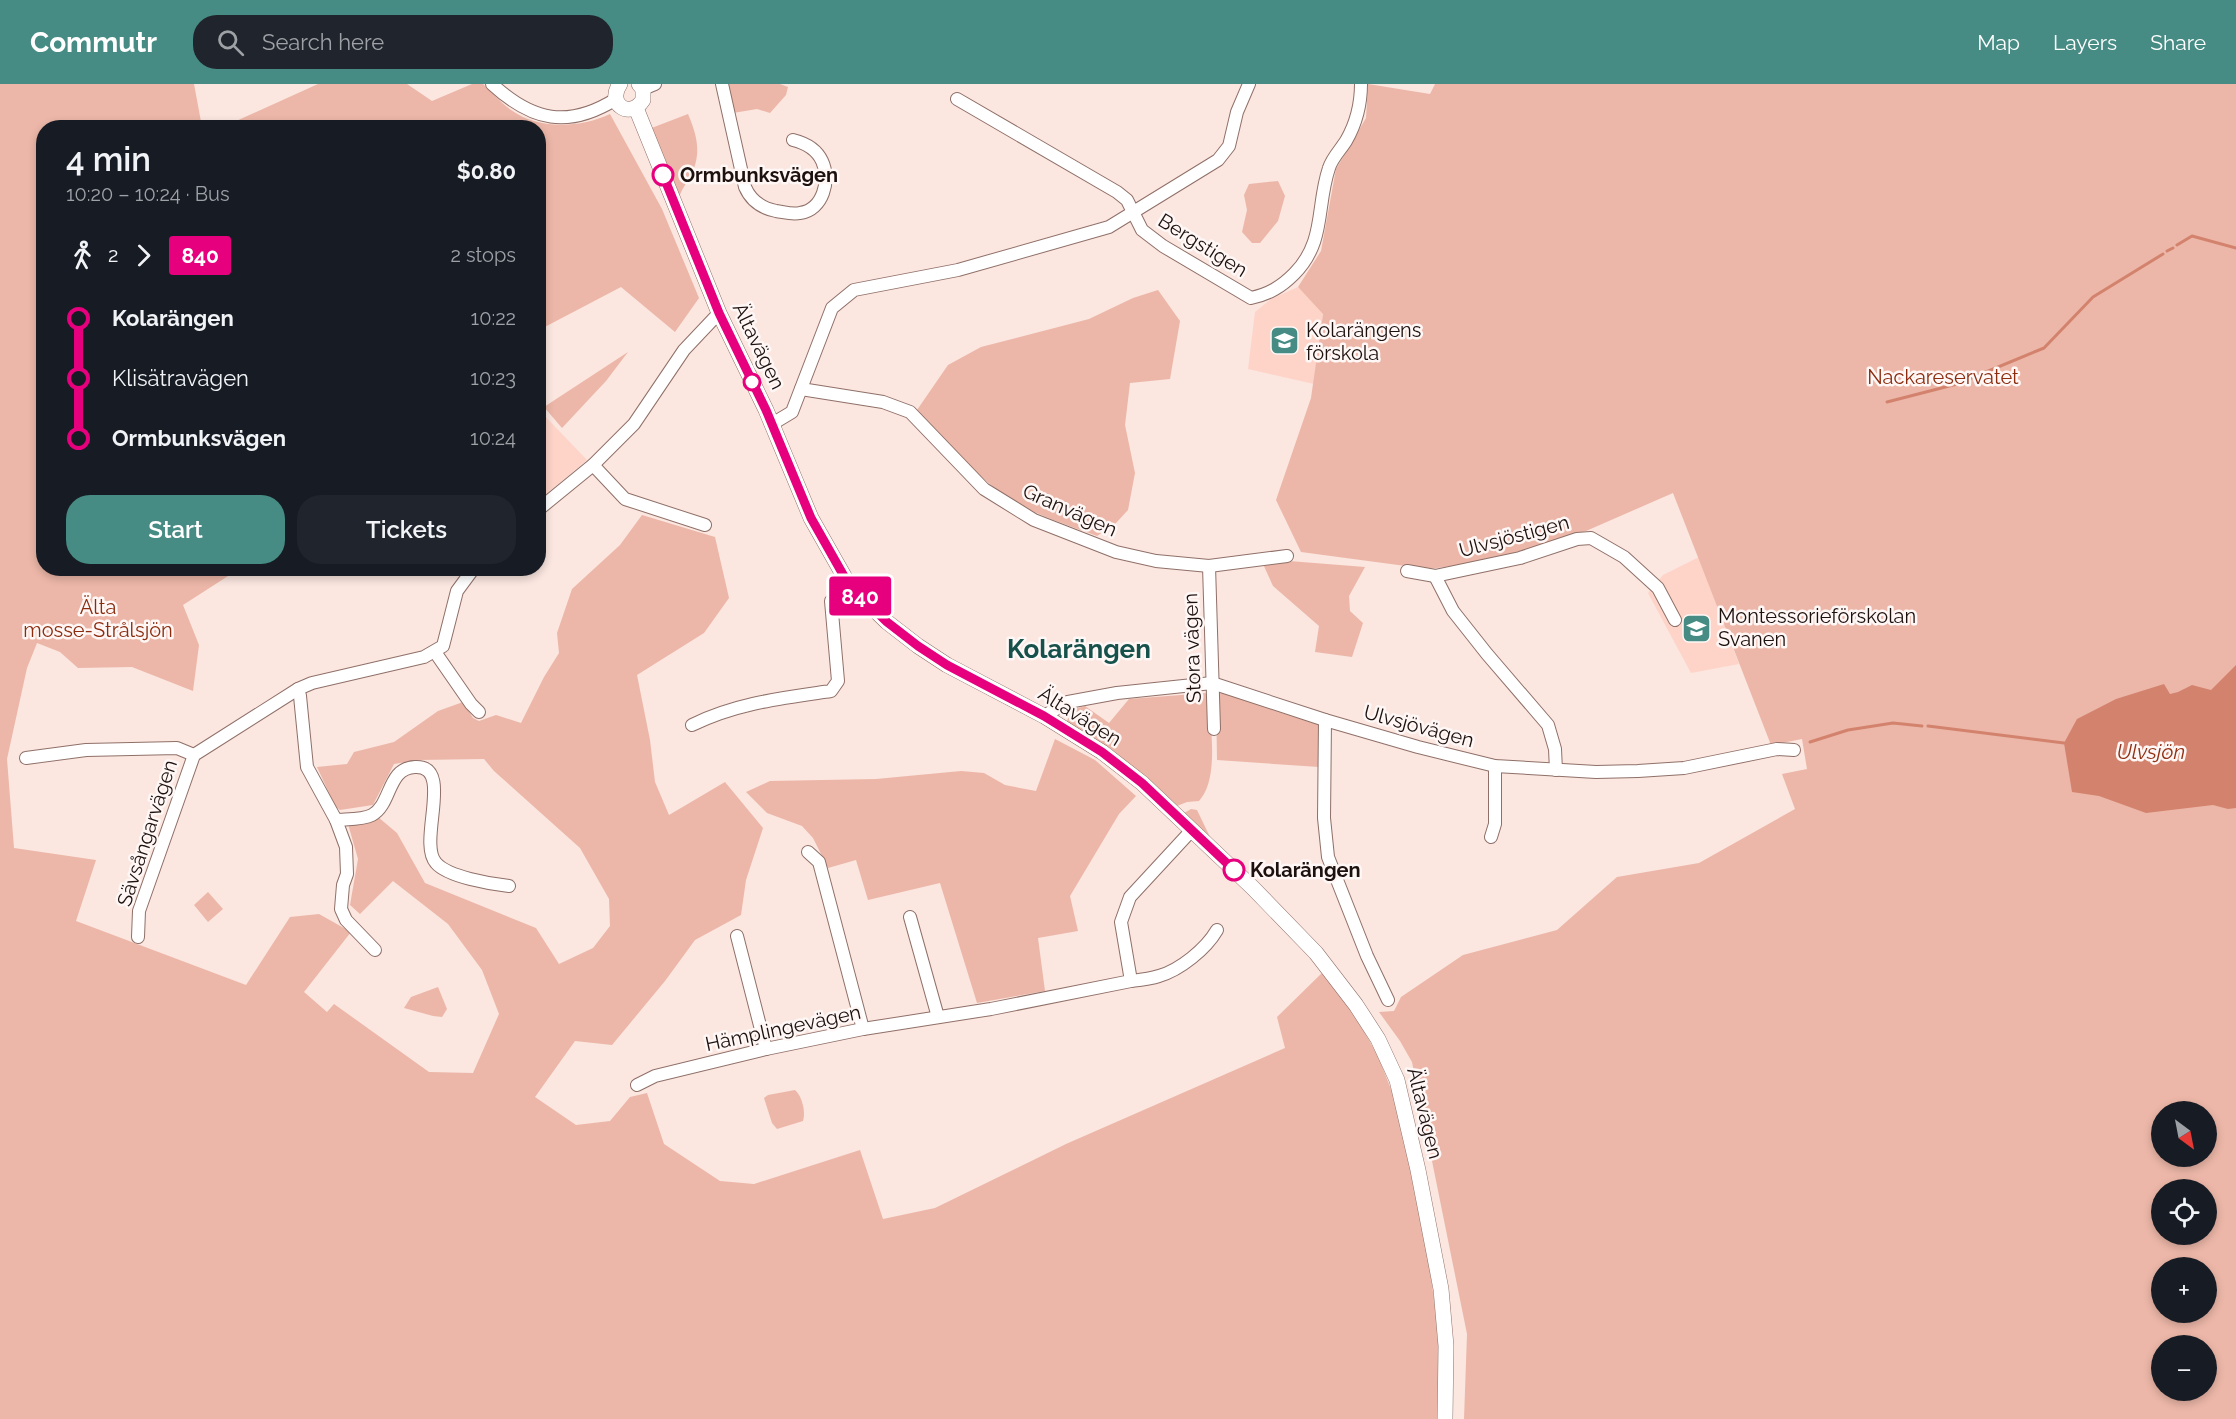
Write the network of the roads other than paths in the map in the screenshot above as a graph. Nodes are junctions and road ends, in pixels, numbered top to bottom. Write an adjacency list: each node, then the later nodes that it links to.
1 (492, 84): 6 (street)
2 (722, 84): 9 (street)
3 (1249, 84): 10 (street)
4 (1361, 84): 10 (street, Bergstigen)
5 (646, 86): 8 (main road)
6 (618, 92): 8 (main road)
7 (957, 99): 10 (street, Bergstigen)
8 (636, 108): 11 (main road, Ältavägen)
9 (793, 140)
10 (1131, 212): 12 (street)
11 (719, 313): 13 (main road, Ältavägen); 14 (street)
12 (801, 390): 13 (street); 18 (street, Granvägen)
13 (772, 424): 22 (main road, Ältavägen)
14 (593, 465): 15 (street); 16 (street)
15 (546, 503)
16 (705, 525)
17 (1287, 556): 18 (street, Granvägen)
18 (1209, 566): 25 (street, Stora vägen)
19 (1407, 571): 21 (street, Ulvsjöstigen)
20 (468, 576): 24 (street)
21 (1435, 576): 23 (street, Ulvsjöstigen); 36 (street)
22 (849, 585): 28 (main road, Ältavägen); 30 (street)
23 (1675, 620)
24 (435, 652): 26 (street, Sävsångarvägen); 27 (street)
25 (1212, 683): 28 (street, Ulvsjövägen); 29 (street, Ulvsjövägen); 31 (street, Stora vägen)
26 (298, 689): 33 (street, Sävsångarvägen); 37 (street)
27 (479, 712)
28 (1044, 716): 38 (main road, Ältavägen)
29 (1325, 720): 35 (street, Ulvsjövägen); 48 (street)
30 (692, 725)
31 (1214, 729)
32 (1794, 750): 36 (street, Ulvsjövägen)
33 (194, 754): 34 (street); 45 (street, Sävsångarvägen)
34 (26, 758)
35 (1495, 766): 36 (street, Ulvsjövägen); 39 (street)
36 (1556, 770)
37 (336, 820): 41 (street); 46 (street)
38 (1191, 831): 47 (street); 53 (main road, Ältavägen)
39 (1491, 837)
40 (808, 852): 50 (street)
41 (509, 886)
42 (910, 917): 49 (street)
43 (1217, 930): 47 (street, Hämplingevägen)
44 (737, 936): 51 (street)
45 (138, 937)
46 (375, 950)
47 (1131, 981): 49 (street, Hämplingevägen)
48 (1388, 1000)
49 (938, 1017): 50 (street, Hämplingevägen)
50 (863, 1029): 51 (street, Hämplingevägen)
51 (766, 1049): 52 (street, Hämplingevägen)
52 (638, 1085)
53 (1445, 1419)

